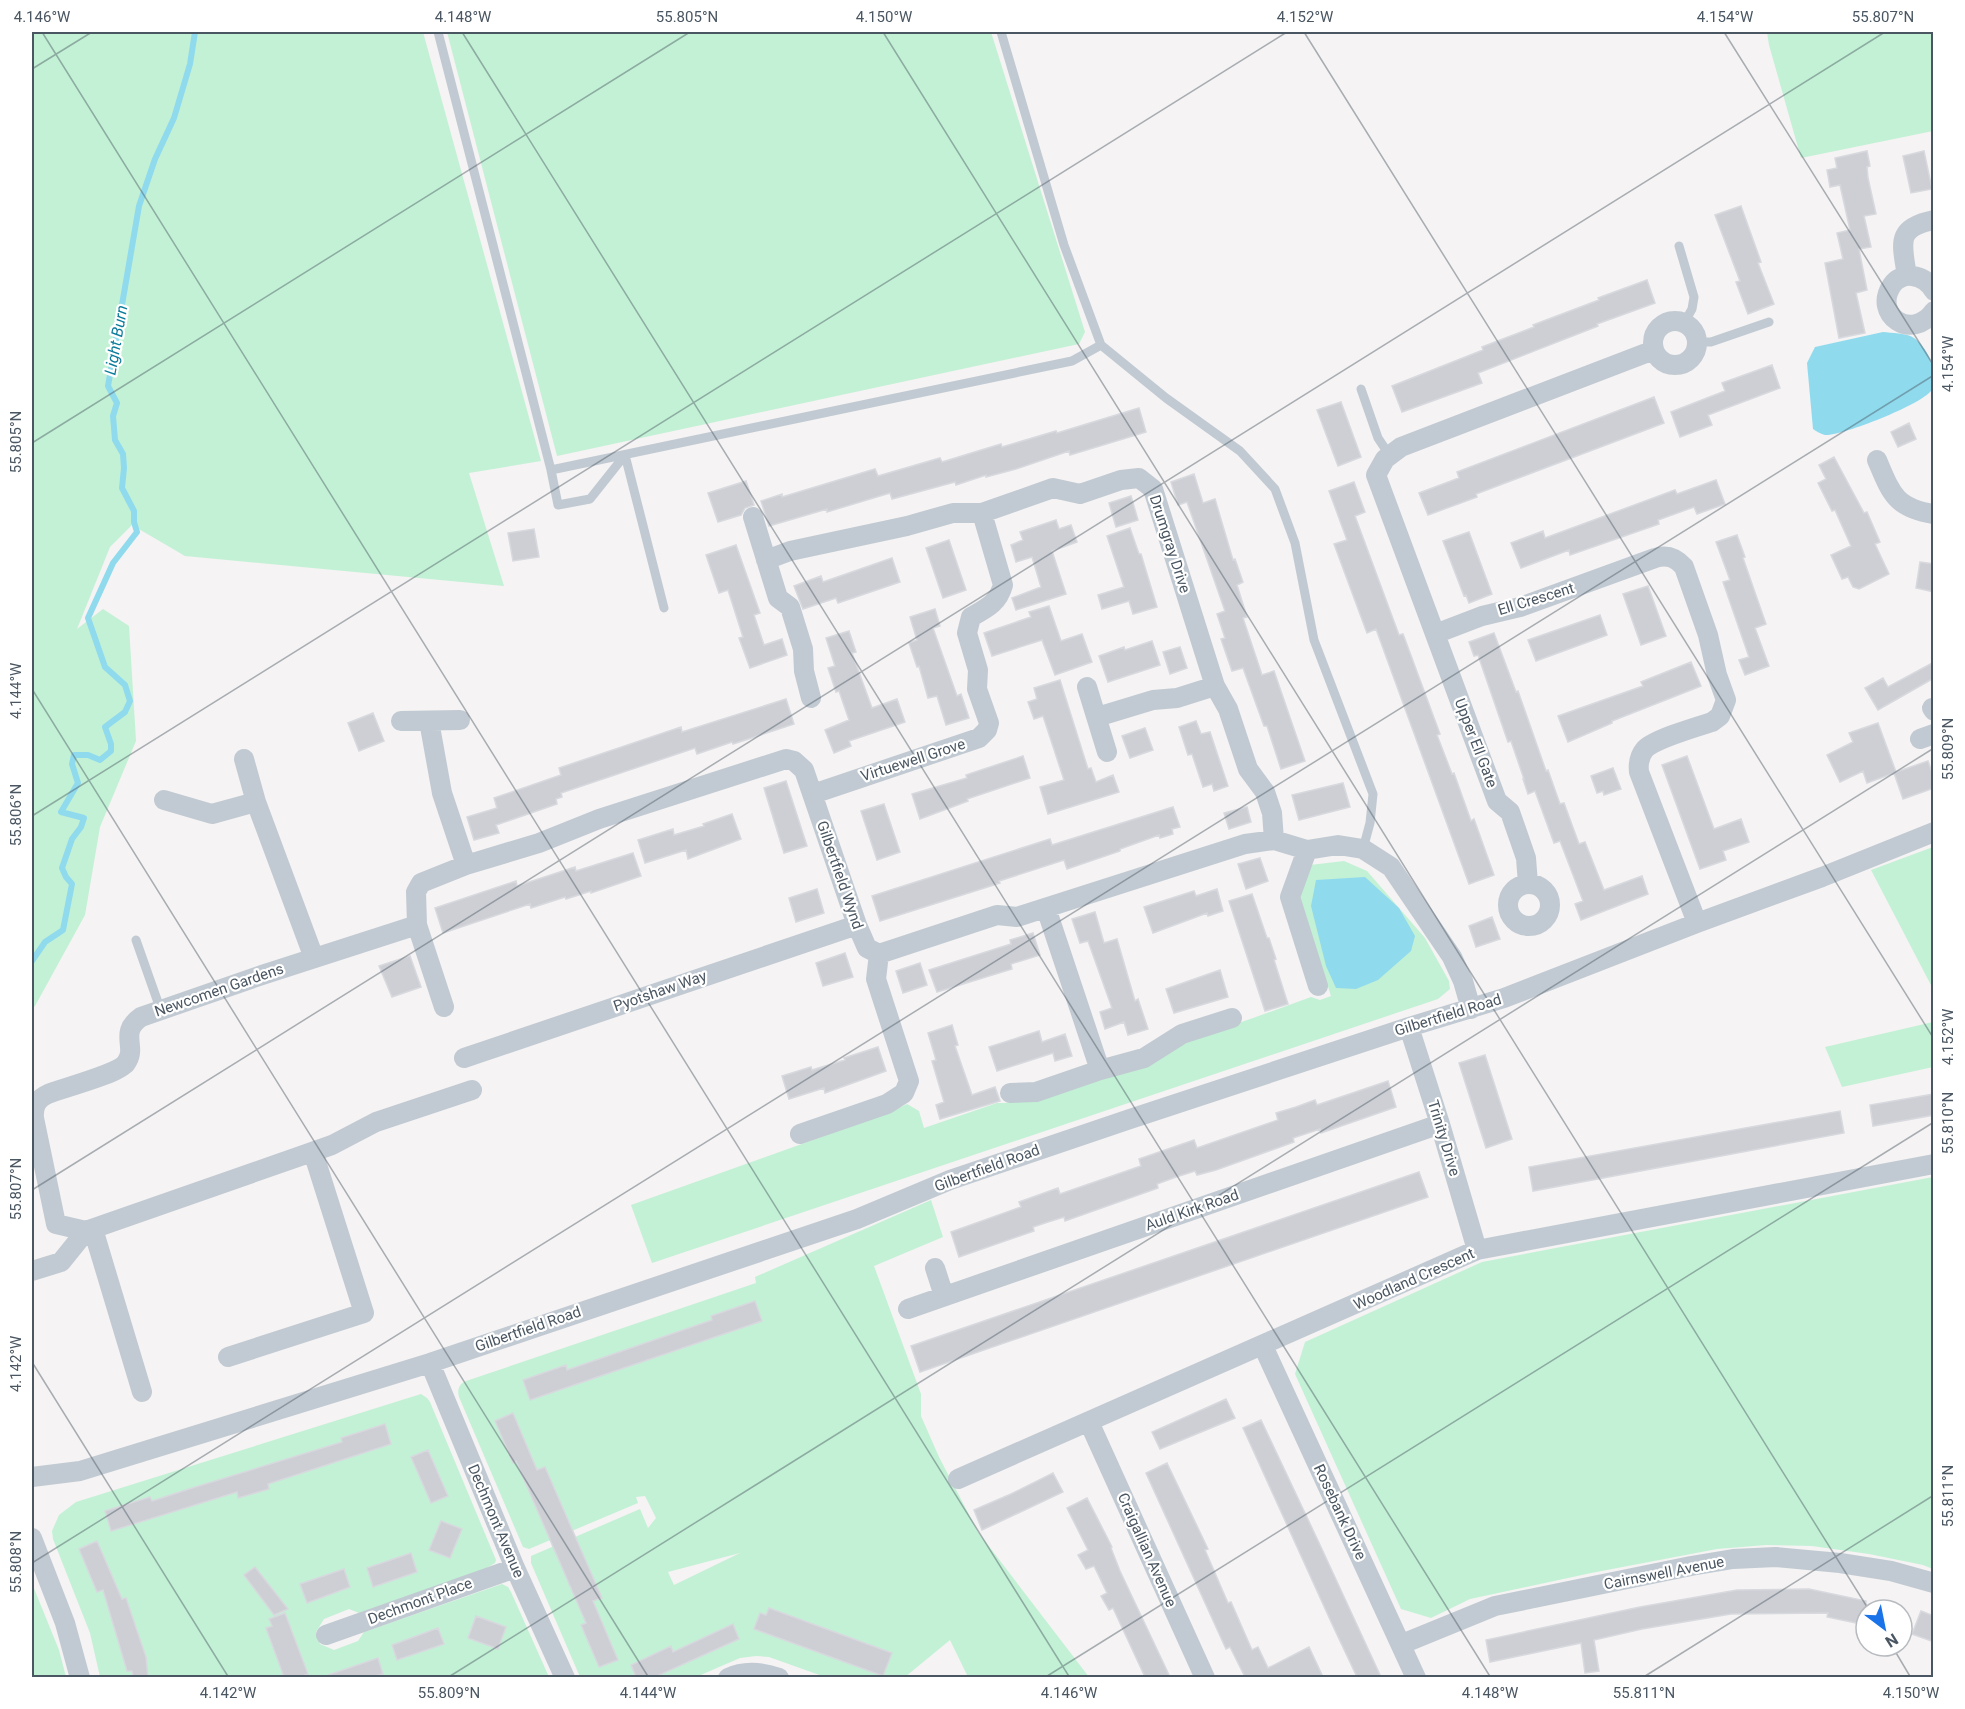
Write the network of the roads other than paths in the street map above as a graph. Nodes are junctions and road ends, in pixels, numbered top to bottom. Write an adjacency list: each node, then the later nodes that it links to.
1 (438, 32): 17 (lane)
2 (1001, 32): 11 (lane)
3 (1934, 220): 5 (street)
4 (1679, 246): 9 (lane)
5 (1906, 276): 6 (street); 7 (street)
6 (1934, 291)
7 (1934, 311)
8 (1769, 322): 10 (lane)
9 (1684, 323): 10 (street); 12 (street)
10 (1696, 342): 12 (street)
11 (1101, 345): 14 (lane); 38 (lane)
12 (1654, 350): 15 (street)
13 (1361, 389): 15 (lane)
14 (625, 454): 17 (lane); 17 (lane); 22 (lane)
15 (1390, 456): 23 (street)
16 (1877, 460): 19 (street)
17 (551, 470)
18 (982, 513): 21 (street, Drumgray Drive); 24 (street, Drumgray Drive); 33 (street, Virtuewell Grove)
19 (1934, 514)
20 (753, 517): 21 (street)
21 (766, 560): 26 (street)
22 (664, 608)
23 (1435, 634): 41 (street, Upper Ell Gate); 43 (street, Ell Crescent)
24 (1215, 686): 27 (street); 37 (street, Drumgray Drive)
25 (1087, 687): 27 (street)
26 (811, 698)
27 (1097, 717): 31 (street)
28 (460, 720): 30 (street)
29 (401, 721): 30 (street)
30 (429, 721): 40 (street)
31 (1107, 752)
32 (244, 759): 35 (street)
33 (813, 794): 40 (street, Gilbertfield Wynd); 45 (street, Gilbertfield Wynd)
34 (164, 800): 35 (street)
35 (256, 802): 48 (street)
36 (1934, 832): 43 (street, Gilbertfield Road)
37 (1274, 840): 39 (street); 42 (street)
38 (1363, 849): 39 (street); 51 (street)
39 (1307, 850): 49 (street)
40 (466, 865): 44 (street, Gilbertfield Wynd)
41 (1528, 884)
42 (1046, 908): 47 (street); 56 (street)
43 (1697, 923): 51 (street, Gilbertfield Road)
44 (417, 925): 48 (street, Newcomen Gardens); 50 (street, Gilbertfield Wynd)
45 (857, 925): 47 (street, Gilbertfield Wynd); 55 (street, Pyotshaw Way)
46 (136, 939): 52 (lane)
47 (879, 954): 60 (street)
48 (314, 958): 52 (street, Newcomen Gardens)
49 (1317, 987)
50 (444, 1007)
51 (1471, 1009): 54 (street, Gilbertfield Road)
52 (160, 1011): 63 (street, Newcomen Gardens)
53 (1232, 1018): 56 (street)
54 (1409, 1027): 59 (street, Trinity Drive); 71 (street, Gilbertfield Road)
55 (464, 1058)
56 (1100, 1070): 58 (street)
57 (472, 1090): 61 (street)
58 (1010, 1093)
59 (1440, 1124): 64 (street, Trinity Drive); 67 (street, Auld Kirk Road)
60 (800, 1134)
61 (313, 1152): 63 (street); 70 (street)
62 (1934, 1164): 64 (street, Woodland Crescent)
63 (90, 1230): 66 (street); 72 (street)
64 (1477, 1250): 69 (street, Woodland Crescent)
65 (934, 1268): 67 (street)
66 (32, 1272)
67 (944, 1296): 68 (street, Auld Kirk Road)
68 (908, 1309)
69 (1263, 1346): 73 (street, Woodland Crescent); 80 (street, Rosebank Drive)
70 (228, 1357)
71 (430, 1363): 74 (street, Gilbertfield Road); 77 (street, Dechmont Avenue)
72 (142, 1392)
73 (1089, 1422): 75 (street, Woodland Crescent); 85 (street, Craigallian Avenue)
74 (32, 1477)
75 (958, 1479)
76 (32, 1538): 81 (street)
77 (515, 1568): 79 (street, Dechmont Place); 82 (street, Dechmont Avenue)
78 (1934, 1583): 80 (street, Cairnswell Avenue)
79 (326, 1635)
80 (1402, 1644): 86 (street, Rosebank Drive)
81 (80, 1677)
82 (565, 1677)
83 (728, 1677): 84 (street)
84 (779, 1677)
85 (1205, 1677)
86 (1416, 1677)

